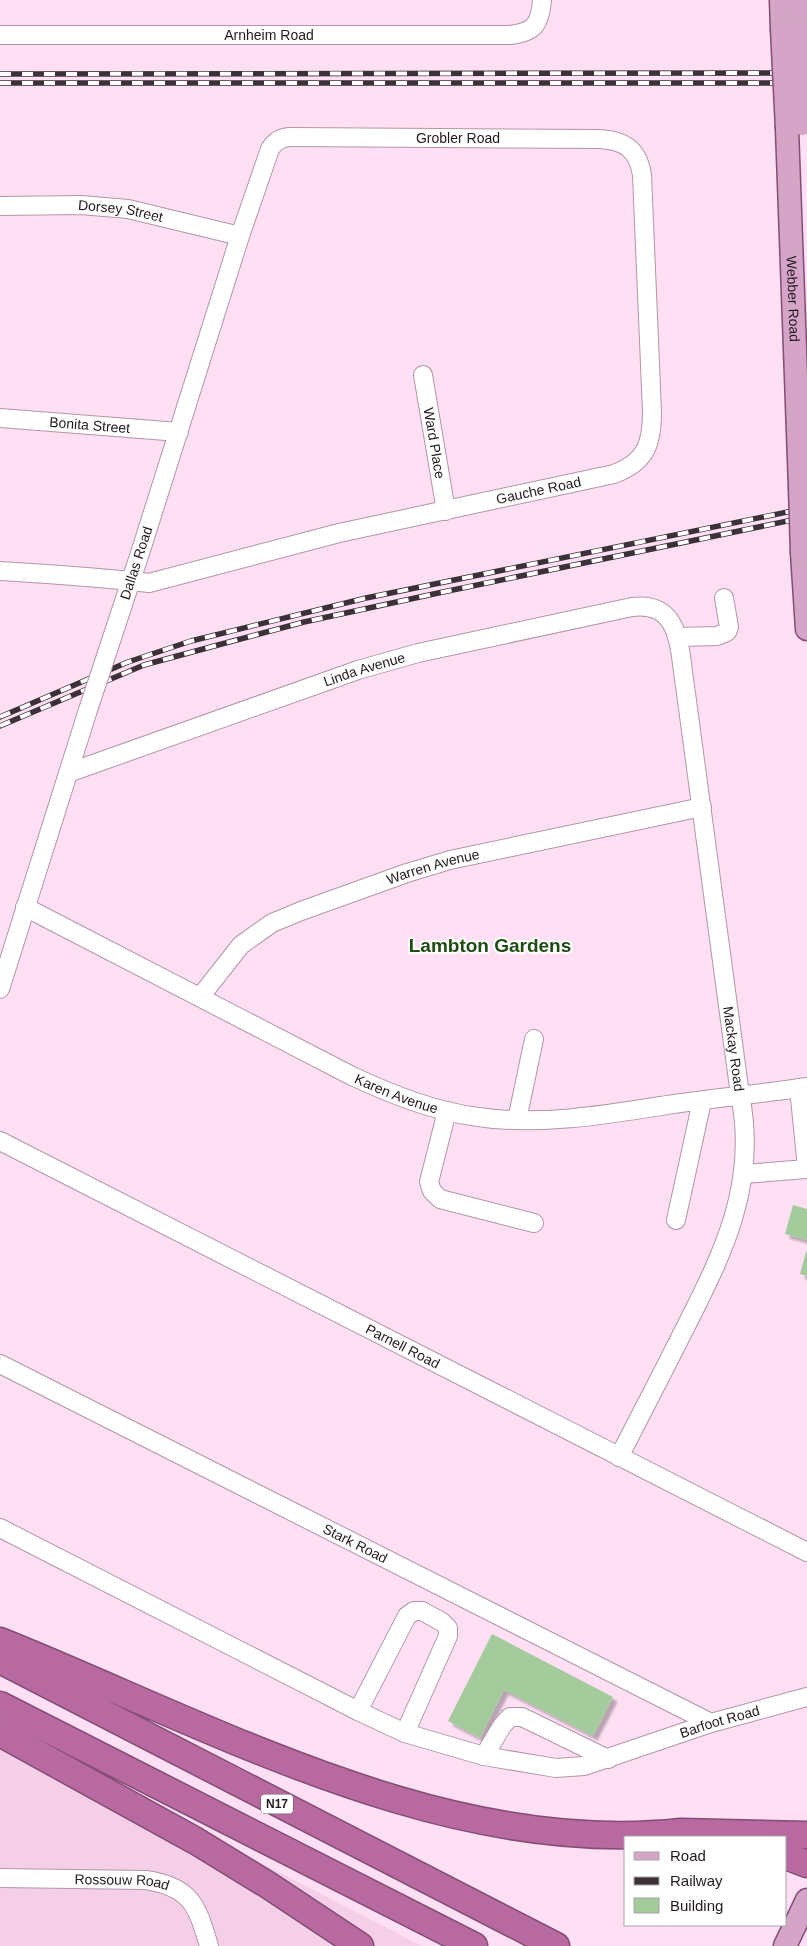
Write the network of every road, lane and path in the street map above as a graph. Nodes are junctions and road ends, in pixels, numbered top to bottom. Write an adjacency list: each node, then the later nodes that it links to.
1 (542, 0): 5 (street, Arnheim Road)
2 (781, 0): 4 (main road, Webber Road)
3 (797, 0): 4 (main road, Webber Road)
4 (790, 30): 6 (main road, Webber Road, bridge)
5 (0, 35)
6 (794, 127): 11 (main road, Webber Road); 20 (main road, Webber Road, bridge)
7 (279, 140): 8 (street, Grobler Road); 10 (street, Dallas Road)
8 (633, 153): 15 (street, Gauche Road)
9 (0, 206): 10 (street, Dorsey Street)
10 (240, 236): 14 (street, Dallas Road)
11 (807, 266)
12 (423, 375): 15 (street, Ward Place)
13 (0, 418): 14 (street, Bonita Street)
14 (179, 432): 17 (street, Dallas Road)
15 (446, 511): 17 (street, Gauche Road)
16 (0, 571): 17 (street, Gauche Road)
17 (130, 581): 22 (street, Dallas Road, bridge)
18 (724, 598): 21 (street)
19 (668, 617): 21 (street, Mackay Road); 22 (street, Linda Avenue)
20 (807, 629)
21 (677, 637): 23 (street, Mackay Road)
22 (68, 773): 24 (street, Dallas Road)
23 (702, 808): 26 (street, Warren Avenue); 29 (street, Mackay Road)
24 (25, 908): 25 (street, Dallas Road); 26 (street, Karen Avenue)
25 (0, 990)
26 (200, 997): 31 (street, Karen Avenue)
27 (534, 1039): 32 (street)
28 (803, 1087): 29 (street, Karen Avenue); 34 (street)
29 (740, 1095): 30 (street, Karen Avenue); 35 (street, Mackay Road)
30 (702, 1100): 32 (street, Karen Avenue); 36 (street)
31 (447, 1111): 32 (street, Karen Avenue); 37 (street)
32 (517, 1120)
33 (0, 1142): 39 (street, Parnell Road)
34 (807, 1169): 35 (street)
35 (744, 1174): 39 (street, Mackay Road)
36 (676, 1220)
37 (534, 1223)
38 (0, 1364): 47 (street, Stark Road)
39 (619, 1457): 41 (street, Parnell Road)
40 (0, 1528): 46 (street, Barfoot Road)
41 (807, 1552)
42 (0, 1641): 53 (highway)
43 (0, 1660): 61 (highway, N17)
44 (807, 1697): 47 (street, Barfoot Road)
45 (0, 1705): 60 (highway)
46 (358, 1711): 49 (street, Barfoot Road); 49 (street)
47 (711, 1723): 51 (street, Barfoot Road)
48 (0, 1733): 59 (highway)
49 (405, 1733): 50 (street, Barfoot Road)
50 (484, 1756): 51 (street, Barfoot Road); 51 (street)
51 (608, 1758)
52 (807, 1835): 53 (highway)
53 (667, 1836)
54 (787, 1856): 55 (highway)
55 (807, 1864)
56 (0, 1878): 58 (street, Rossouw Road)
57 (807, 1900): 62 (main road)
58 (209, 1946)
59 (360, 1946)
60 (474, 1946)
61 (556, 1946)
62 (785, 1946)

